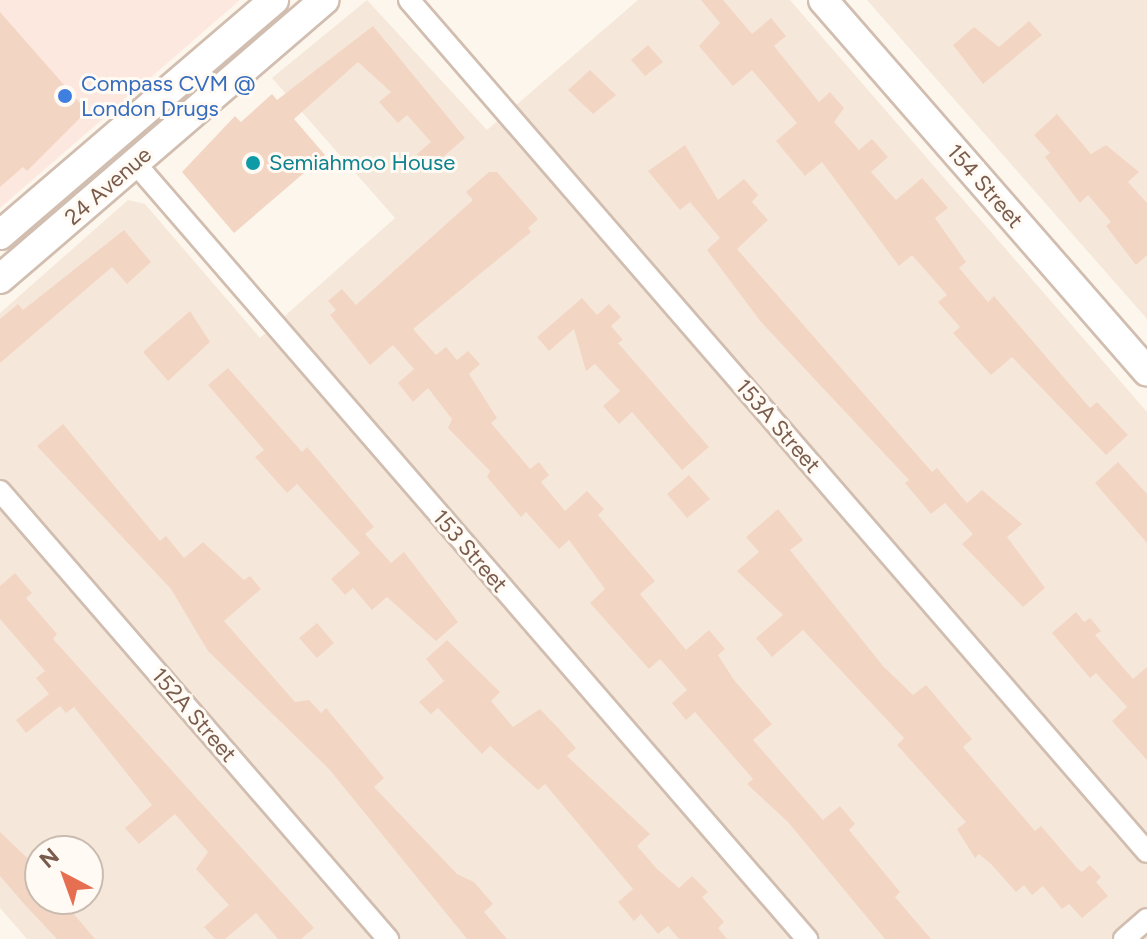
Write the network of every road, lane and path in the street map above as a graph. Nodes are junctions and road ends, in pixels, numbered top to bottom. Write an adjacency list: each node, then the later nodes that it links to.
1 (324, 0): 5 (main road, 24 Avenue)
2 (409, 0): 11 (street, 153A Street)
3 (823, 0): 9 (main road, 154 Street)
4 (257, 6): 5 (main road); 7 (main road, 24 Avenue)
5 (198, 108): 6 (main road, 24 Avenue)
6 (135, 163): 8 (main road, 24 Avenue); 14 (street, 153 Street)
7 (0, 235)
8 (0, 279)
9 (1147, 371)
10 (0, 491): 13 (street, 152A Street)
11 (1147, 852)
12 (1147, 919): 15 (street)
13 (388, 939)
14 (807, 939)
15 (1124, 939)

